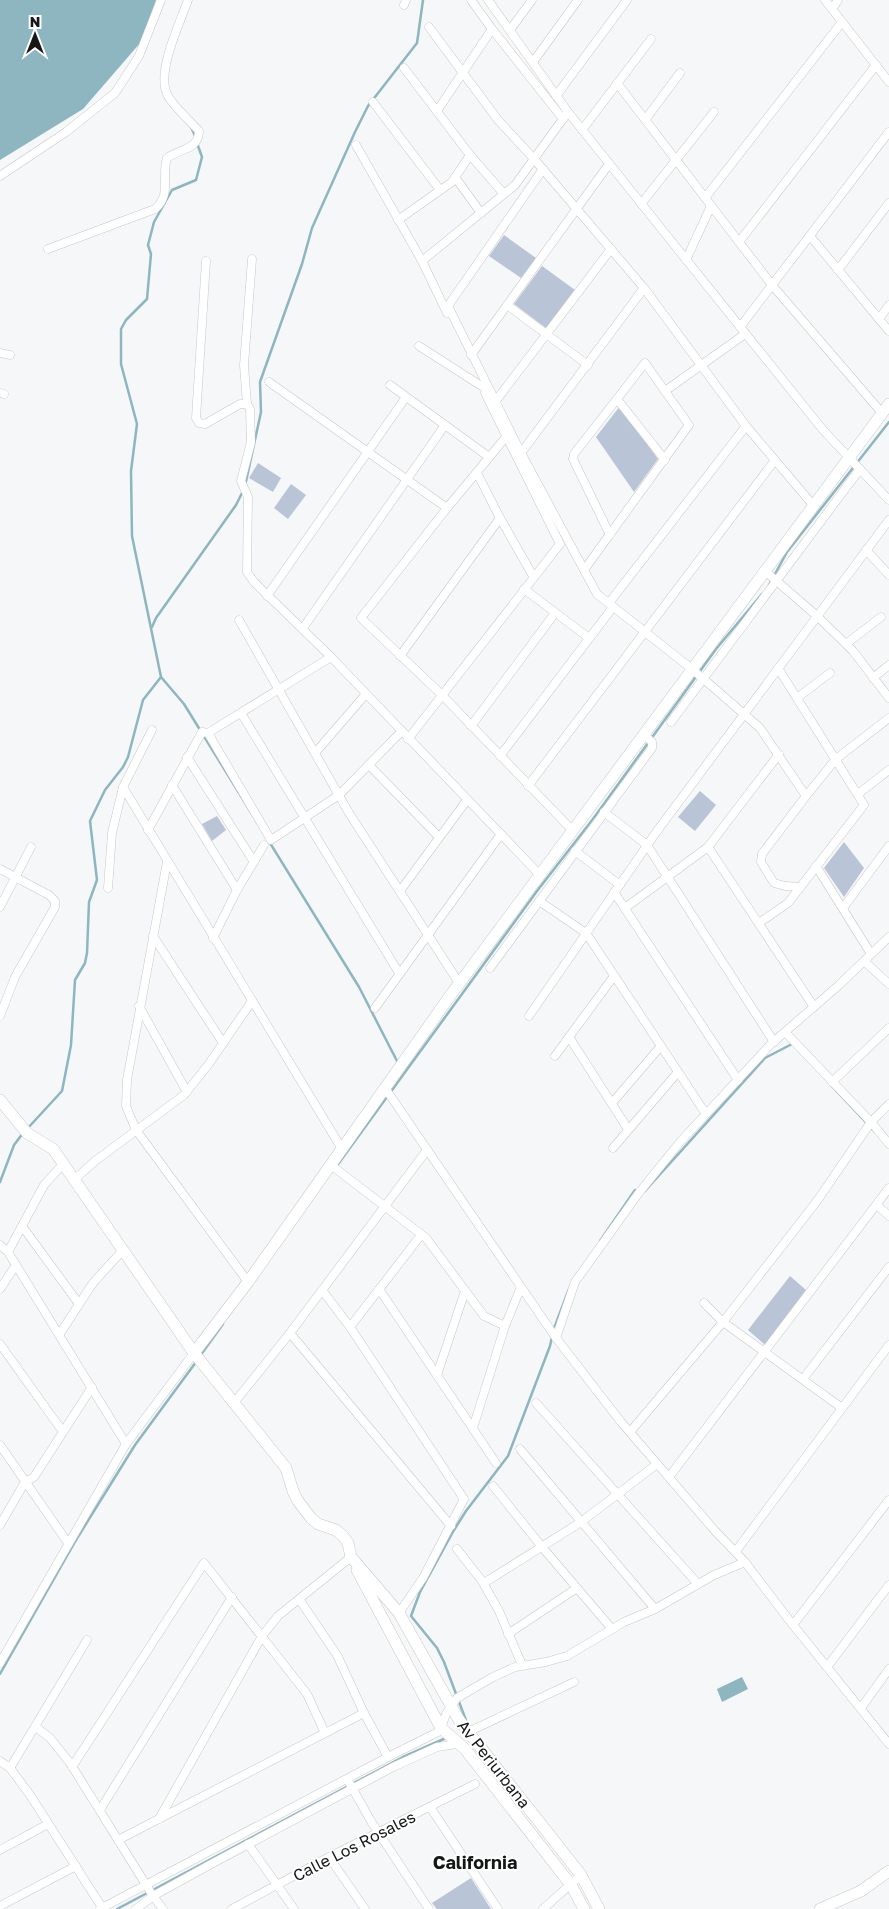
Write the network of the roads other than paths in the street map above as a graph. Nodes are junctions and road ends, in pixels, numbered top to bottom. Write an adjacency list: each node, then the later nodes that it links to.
1 (161, 0): 37 (street)
2 (188, 0): 50 (street)
3 (471, 0): 13 (street)
4 (488, 0): 14 (street)
5 (532, 0): 14 (street)
6 (578, 0): 16 (street)
7 (627, 0): 23 (street)
8 (825, 0): 10 (street)
9 (838, 0): 10 (street)
10 (832, 9): 11 (street)
11 (842, 22): 17 (street); 41 (street)
12 (428, 26): 19 (street)
13 (492, 30): 19 (street); 27 (street)
14 (510, 30): 16 (street)
15 (651, 39): 22 (street)
16 (533, 62): 23 (street)
17 (876, 65): 21 (street); 49 (street)
18 (404, 68): 25 (street)
19 (462, 72): 25 (street); 33 (street)
20 (680, 73): 28 (street)
21 (889, 82)
22 (617, 83): 28 (street); 29 (street)
23 (556, 96): 27 (street)
24 (374, 102): 39 (street)
25 (437, 111): 32 (street)
26 (714, 112): 34 (street)
27 (566, 116): 29 (street); 33 (street)
28 (645, 120): 34 (street)
29 (582, 130): 35 (street)
30 (889, 132): 48 (street)
31 (356, 145): 47 (street)
32 (470, 155): 38 (street); 40 (street)
33 (535, 160): 36 (street); 40 (street)
34 (676, 160): 41 (street); 43 (street)
35 (609, 164): 43 (street); 45 (street)
36 (543, 169): 45 (street); 68 (street)
37 (0, 176)
38 (455, 178): 39 (street); 46 (street)
39 (440, 190): 47 (street)
40 (504, 194): 46 (street)
41 (705, 198): 44 (street)
42 (889, 203): 56 (street)
43 (641, 204): 53 (street)
44 (711, 206): 49 (street); 53 (street)
45 (577, 208): 51 (street); 59 (street)
46 (481, 213): 55 (street)
47 (398, 220): 55 (street)
48 (810, 236): 56 (street); 57 (street)
49 (739, 242): 57 (street)
50 (48, 249)
51 (611, 249): 58 (street); 64 (street)
52 (252, 259): 78 (street)
53 (686, 260): 62 (street)
54 (206, 261): 78 (street)
55 (422, 261): 73 (street)
56 (838, 270): 61 (street)
57 (772, 285): 62 (street); 79 (street)
58 (644, 288): 69 (street); 70 (street)
59 (507, 305): 64 (street); 68 (street)
60 (889, 305): 61 (street)
61 (879, 319): 63 (street)
62 (743, 330): 70 (street); 86 (street)
63 (889, 331)
64 (546, 335): 69 (street); 77 (street)
65 (420, 346): 73 (street)
66 (0, 353): 67 (street)
67 (10, 355)
68 (471, 355): 77 (street)
69 (588, 365): 84 (street)
70 (702, 365): 74 (street); 81 (street)
71 (270, 382): 83 (street)
72 (390, 385): 75 (street)
73 (482, 387): 82 (street)
74 (665, 391): 76 (street); 87 (street)
75 (406, 397): 80 (street); 83 (street)
76 (617, 399): 87 (street); 97 (street)
77 (495, 402): 84 (street)
78 (247, 404): 105 (street)
79 (886, 408): 86 (street)
80 (445, 425): 85 (street); 91 (street)
81 (746, 426): 88 (street); 106 (street)
82 (506, 437): 85 (street); 101 (street)
83 (368, 452): 91 (street); 105 (street)
84 (521, 452): 99 (street)
85 (489, 457): 90 (street)
86 (849, 457): 89 (street); 93 (street)
87 (665, 460): 97 (street)
88 (775, 460): 93 (street); 112 (street)
89 (860, 469): 92 (street); 103 (street)
90 (477, 473): 94 (street); 95 (street)
91 (408, 478): 94 (street); 111 (street)
92 (889, 500)
93 (813, 505): 100 (street)
94 (448, 508): 115 (street)
95 (500, 518): 101 (street); 115 (street)
96 (889, 520): 98 (street)
97 (610, 535): 99 (street)
98 (866, 550): 102 (street); 108 (street)
99 (584, 570): 106 (street)
100 (765, 571): 103 (street); 119 (street)
101 (534, 576): 104 (street)
102 (889, 576)
103 (776, 580): 108 (street); 121 (street)
104 (524, 589): 107 (street); 125 (street)
105 (267, 596): 111 (street)
106 (611, 605): 112 (street); 113 (street)
107 (555, 612): 113 (street); 132 (street)
108 (817, 616): 114 (street); 118 (street)
109 (882, 617): 114 (street)
110 (239, 620): 123 (street)
111 (303, 628): 116 (street)
112 (644, 631): 119 (street); 146 (street)
113 (589, 638): 140 (street)
114 (846, 644): 122 (street)
115 (400, 656): 125 (street)
116 (332, 657): 123 (street); 124 (street)
117 (889, 664): 122 (street)
118 (778, 668): 126 (street); 129 (street)
119 (692, 669): 121 (street); 136 (street)
120 (830, 673): 126 (street)
121 (702, 678): 129 (street); 131 (street)
122 (873, 678): 127 (street)
123 (278, 689): 128 (street); 138 (street)
124 (366, 694): 134 (street); 138 (street)
125 (442, 695): 132 (street); 137 (street)
126 (797, 698): 142 (street)
127 (889, 698)
128 (241, 712): 135 (street); 153 (street)
129 (744, 714): 139 (street); 160 (street)
130 (889, 718): 142 (street)
131 (671, 722)
132 (471, 726): 140 (street)
133 (152, 730): 147 (street)
134 (402, 731): 137 (street); 143 (street)
135 (208, 733): 141 (street); 153 (street)
136 (644, 735): 152 (street); 155 (street)
137 (408, 739): 151 (street)
138 (315, 753): 149 (street)
139 (779, 754): 150 (street); 163 (street)
140 (500, 756): 146 (street)
141 (187, 757): 145 (street); 166 (street)
142 (836, 760): 148 (street); 150 (street)
143 (369, 765): 149 (street); 157 (street)
144 (889, 770): 148 (street)
145 (172, 785): 154 (street); 175 (street)
146 (528, 786): 155 (street)
147 (123, 787): 154 (street); 174 (street)
148 (858, 794): 167 (street)
149 (339, 796): 153 (street); 176 (street)
150 (806, 796): 173 (street)
151 (468, 800): 156 (street); 157 (street)
152 (604, 812): 159 (street); 160 (street)
153 (304, 818): 191 (street)
154 (148, 830): 165 (street)
155 (571, 833): 159 (street); 169 (street)
156 (501, 834): 169 (street); 183 (street)
157 (439, 837): 176 (street)
158 (264, 844): 166 (street)
159 (581, 844): 164 (street)
160 (647, 845): 170 (street); 172 (street)
161 (889, 846): 181 (street)
162 (31, 847): 171 (street)
163 (708, 847): 170 (street); 182 (street)
164 (576, 851): 172 (street); 178 (street)
165 (167, 862): 185 (street); 187 (street)
166 (254, 862): 175 (street)
167 (816, 866): 173 (street); 181 (street)
168 (0, 869): 171 (street)
169 (540, 875): 193 (street)
170 (668, 876): 180 (street); 204 (street)
171 (16, 878): 179 (street); 199 (street)
172 (620, 885): 177 (street)
173 (800, 887): 182 (street)
174 (108, 888)
175 (237, 890): 187 (street)
176 (400, 891): 183 (street)
177 (614, 892): 180 (street); 184 (street)
178 (539, 901): 184 (street); 190 (street)
179 (0, 907)
180 (625, 908): 209 (street)
181 (843, 908): 188 (street)
182 (760, 923): 197 (street)
183 (428, 933): 191 (street); 193 (street)
184 (586, 933): 192 (street); 200 (street)
185 (153, 936): 196 (street); 205 (street)
186 (889, 937): 188 (street)
187 (213, 938): 195 (street)
188 (871, 954): 189 (street)
189 (864, 961): 194 (street); 197 (street)
190 (490, 968)
191 (399, 973): 198 (street)
192 (614, 976): 203 (street); 206 (street)
193 (459, 984): 211 (street)
194 (889, 984)
195 (252, 1001): 205 (street); 222 (street)
196 (139, 1006): 212 (street); 219 (street)
197 (814, 1007): 202 (street)
198 (375, 1008)
199 (0, 1016)
200 (528, 1016)
201 (889, 1028): 210 (street)
202 (785, 1032): 204 (street); 210 (street)
203 (569, 1038): 207 (street); 214 (street)
204 (774, 1042): 209 (street)
205 (223, 1043): 212 (street)
206 (661, 1046): 208 (street); 214 (street)
207 (555, 1056)
208 (678, 1072): 216 (street); 218 (street)
209 (738, 1080): 216 (street)
210 (832, 1082): 217 (street)
211 (385, 1088): 222 (street); 223 (street)
212 (187, 1092): 219 (street)
213 (0, 1100): 224 (street, Av Periurbana)
214 (612, 1103): 218 (street)
215 (889, 1104): 217 (street)
216 (706, 1114): 251 (street)
217 (871, 1122): 220 (street); 246 (street)
218 (628, 1129): 221 (street)
219 (136, 1130): 226 (street); 238 (street)
220 (889, 1144)
221 (613, 1148)
222 (342, 1149): 225 (street)
223 (427, 1150): 229 (street); 239 (street)
224 (63, 1164): 226 (street, Av Periurbana); 231 (street)
225 (331, 1165): 229 (street); 238 (street)
226 (74, 1180): 234 (street, Av Periurbana)
227 (889, 1188): 228 (street)
228 (877, 1205): 230 (street); 254 (street)
229 (385, 1206): 232 (street); 242 (street)
230 (889, 1216)
231 (22, 1226): 235 (street); 245 (street)
232 (422, 1235): 241 (street); 243 (street)
233 (0, 1245): 235 (street)
234 (123, 1250): 245 (street); 255 (street, Av Periurbana)
235 (8, 1252): 236 (street)
236 (16, 1265): 240 (street); 250 (street)
237 (889, 1267): 257 (street)
238 (248, 1282): 255 (street)
239 (520, 1287): 247 (street); 251 (street)
240 (0, 1288)
241 (380, 1289): 248 (street); 256 (street)
242 (322, 1290): 248 (street); 249 (street)
243 (465, 1291): 247 (street); 256 (street)
244 (704, 1302): 246 (street)
245 (79, 1304): 250 (street)
246 (723, 1322): 254 (street); 264 (street)
247 (505, 1326): 262 (street)
248 (350, 1327): 277 (street)
249 (290, 1333): 259 (street); 277 (street)
250 (59, 1335): 258 (street)
251 (556, 1338): 264 (street)
252 (0, 1344): 263 (street)
253 (889, 1346): 261 (street)
254 (766, 1352): 257 (street); 270 (street)
255 (194, 1353): 259 (street, Av Periurbana); 265 (street)
256 (437, 1375): 262 (street)
257 (803, 1380): 261 (street)
258 (92, 1387): 263 (street); 265 (street)
259 (234, 1403): 282 (street, Av Periurbana)
260 (536, 1403): 273 (street)
261 (842, 1408): 281 (street)
262 (473, 1428): 268 (street)
263 (63, 1432): 271 (street)
264 (630, 1432): 269 (street)
265 (126, 1444): 278 (street)
266 (0, 1445): 271 (street)
267 (520, 1448): 275 (street)
268 (496, 1463)
269 (658, 1464): 270 (street); 273 (street)
270 (670, 1477): 281 (street)
271 (25, 1482): 276 (street); 278 (street)
272 (493, 1486): 279 (street)
273 (618, 1495): 275 (street); 285 (street)
274 (889, 1500): 292 (street)
275 (582, 1522): 279 (street); 290 (street)
276 (0, 1525)
277 (451, 1526): 291 (street)
278 (68, 1543): 297 (street)
279 (542, 1547): 284 (street); 287 (street)
280 (457, 1549): 284 (street)
281 (736, 1551): 283 (street)
282 (351, 1557): 289 (street); 291 (street, Av Periurbana); 306 (street, Av Periurbana)
283 (745, 1562): 285 (street); 292 (street)
284 (484, 1584): 294 (street)
285 (698, 1584): 290 (street)
286 (889, 1585): 299 (street)
287 (576, 1588): 293 (street); 294 (street)
288 (232, 1597): 295 (street); 313 (street); 318 (street)
289 (299, 1599): 295 (street); 304 (street)
290 (655, 1609): 293 (street)
291 (399, 1613): 302 (street, Av Periurbana)
292 (793, 1625): 299 (street)
293 (612, 1629): 298 (street)
294 (508, 1634): 298 (street)
295 (262, 1636): 308 (street); 319 (street)
296 (87, 1640): 305 (street)
297 (0, 1662)
298 (522, 1665): 302 (street)
299 (826, 1667): 303 (street)
300 (889, 1669): 303 (street)
301 (574, 1682): 307 (street)
302 (451, 1707): 306 (street); 307 (street, Av Periurbana)
303 (861, 1708): 310 (street)
304 (364, 1713): 308 (street); 311 (street)
305 (36, 1727): 313 (street); 314 (street)
306 (442, 1728): 309 (street, Av Periurbana); 311 (street)
307 (468, 1732): 328 (street, Av Periurbana)
308 (325, 1733): 319 (street)
309 (457, 1744): 315 (street); 330 (street, Av Periurbana)
310 (889, 1744)
311 (388, 1757): 315 (street)
312 (0, 1761): 314 (street)
313 (72, 1767): 318 (street)
314 (10, 1768): 320 (street)
315 (350, 1783): 321 (street); 323 (street); 331 (street)
316 (476, 1784): 317 (street, Calle Los Rosales)
317 (430, 1807): 321 (street, Calle Los Rosales); 340 (street)
318 (100, 1810): 322 (street)
319 (159, 1820): 322 (street)
320 (48, 1824): 324 (street); 326 (street)
321 (378, 1832): 325 (street, Calle Los Rosales); 339 (street)
322 (118, 1840): 331 (street)
323 (248, 1844): 329 (street); 331 (street)
324 (0, 1850)
325 (329, 1857): 329 (street, Calle Los Rosales); 338 (street)
326 (76, 1866): 332 (street); 333 (street)
327 (889, 1871): 344 (street)
328 (581, 1875): 330 (street); 343 (street, Av Periurbana)
329 (277, 1885): 336 (street, Calle Los Rosales); 337 (street)
330 (571, 1885): 341 (street); 342 (street, Av Periurbana)
331 (150, 1891): 333 (street); 334 (street); 335 (street)
332 (0, 1906)
333 (102, 1909)
334 (136, 1909)
335 (163, 1909)
336 (232, 1909)
337 (294, 1909)
338 (365, 1909)
339 (429, 1909)
340 (498, 1909)
341 (543, 1909)
342 (584, 1909)
343 (599, 1909)
344 (820, 1909)

